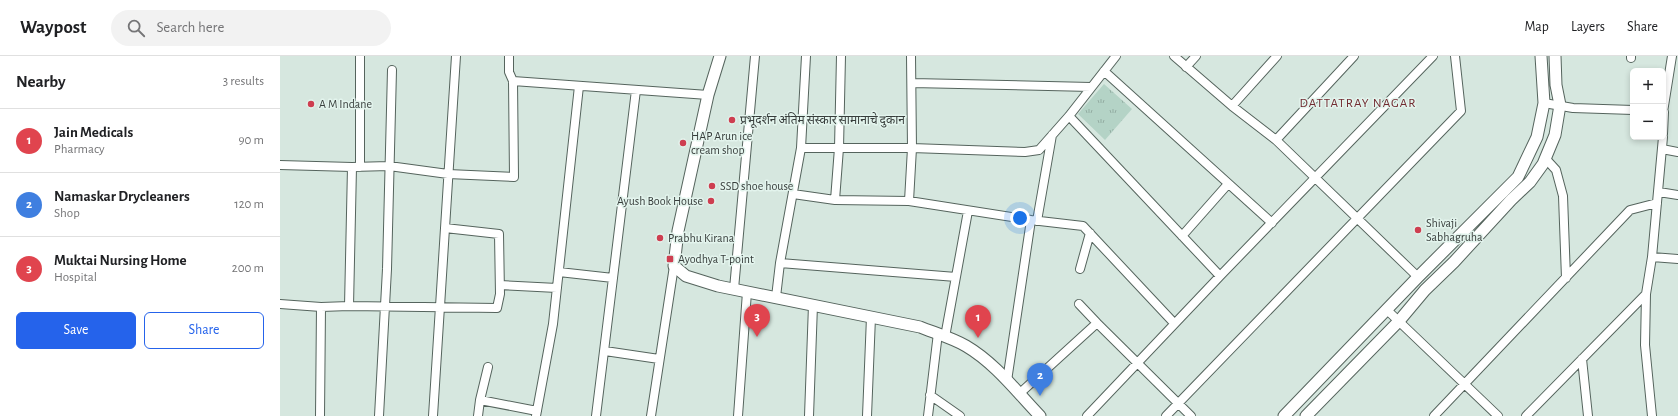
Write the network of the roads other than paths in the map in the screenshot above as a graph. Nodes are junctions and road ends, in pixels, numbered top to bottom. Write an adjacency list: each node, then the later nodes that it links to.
1 (360, 56): 45 (street)
2 (456, 56): 46 (street)
3 (508, 56): 22 (street)
4 (720, 56): 27 (main road)
5 (755, 56): 75 (street)
6 (806, 56): 37 (street)
7 (841, 56): 38 (street)
8 (911, 56): 23 (street)
9 (1116, 56): 21 (street)
10 (1174, 56): 19 (street)
11 (1196, 56): 19 (street)
12 (1278, 56): 31 (street)
13 (1354, 56): 35 (street)
14 (1433, 56): 47 (street)
15 (1455, 56): 56 (street)
16 (1541, 56): 28 (main road)
17 (1555, 56): 30 (main road)
18 (1672, 56): 29 (street)
19 (1186, 66): 31 (street)
20 (392, 70): 44 (street)
21 (1104, 71): 25 (street); 48 (street)
22 (513, 81): 24 (street); 46 (street)
23 (912, 83): 25 (street); 39 (street)
24 (579, 86): 26 (street); 67 (street)
25 (1091, 87): 33 (street)
26 (636, 90): 27 (street); 71 (street)
27 (708, 95): 65 (main road)
28 (1544, 103): 30 (street); 70 (main road)
29 (1665, 104)
30 (1560, 105): 32 (street); 42 (main road)
31 (1232, 106): 35 (street)
32 (1630, 110)
33 (1069, 116): 34 (street); 61 (street)
34 (1052, 135): 39 (street); 57 (street)
35 (1276, 140): 47 (street)
36 (1663, 140): 40 (street)
37 (801, 148): 38 (street); 50 (street)
38 (839, 148): 39 (street); 52 (street)
39 (912, 148): 53 (street)
40 (1662, 149): 41 (street); 49 (street)
41 (1678, 152)
42 (1546, 158): 72 (street); 88 (main road)
43 (280, 165): 45 (street)
44 (389, 166): 45 (street); 46 (street); 83 (street)
45 (356, 167): 82 (street)
46 (448, 174): 59 (street)
47 (1316, 179): 56 (street); 58 (street)
48 (1228, 184): 58 (street); 61 (street)
49 (1659, 192): 51 (street); 54 (street)
50 (793, 194): 52 (street); 64 (street)
51 (1678, 195)
52 (835, 200): 53 (street)
53 (909, 202): 55 (street)
54 (1657, 203): 62 (street); 72 (street)
55 (968, 211): 57 (street); 69 (street)
56 (1357, 219): 70 (street); 102 (street)
57 (1034, 220): 60 (street); 97 (street)
58 (1272, 223): 68 (street)
59 (445, 228): 73 (street); 84 (street)
60 (1090, 233): 66 (street); 89 (street)
61 (1182, 236): 68 (street)
62 (1652, 257): 63 (street); 77 (street)
63 (1678, 259)
64 (780, 263): 69 (street); 78 (street)
65 (674, 266): 75 (main road); 93 (street)
66 (1080, 269)
67 (559, 272): 71 (street); 74 (street)
68 (1220, 276): 89 (street)
69 (956, 277): 91 (street)
70 (1418, 277): 86 (main road)
71 (613, 278): 92 (street)
72 (1566, 278): 98 (street)
73 (500, 284): 74 (street); 84 (street)
74 (557, 288): 103 (street)
75 (734, 289): 76 (main road)
76 (747, 292): 78 (main road); 110 (street)
77 (1646, 294): 94 (street); 125 (street)
78 (776, 298): 81 (main road)
79 (280, 304): 85 (street)
80 (1079, 304): 90 (street)
81 (813, 305): 87 (main road); 111 (street)
82 (349, 306): 83 (street); 85 (street)
83 (385, 306): 84 (street); 105 (street)
84 (440, 306): 106 (street)
85 (321, 307): 104 (street)
86 (1387, 310): 88 (street); 119 (main road)
87 (871, 317): 91 (main road); 112 (street)
88 (1399, 321): 98 (street); 120 (main road)
89 (1174, 323): 95 (street)
90 (1097, 324): 95 (street); 99 (street)
91 (941, 335): 97 (main road); 100 (street)
92 (605, 351): 93 (street); 108 (street)
93 (659, 359): 109 (street)
94 (1582, 359): 123 (street); 124 (street)
95 (1138, 363): 102 (street); 116 (street)
96 (488, 367): 101 (street)
97 (1007, 381): 99 (main road)
98 (1466, 384): 121 (street); 122 (street)
99 (1019, 394): 115 (main road)
100 (930, 395): 113 (street); 114 (street)
101 (480, 400): 103 (street); 107 (street)
102 (1179, 403): 117 (street); 118 (street)
103 (536, 413)
104 (320, 416)
105 (379, 416)
106 (433, 416)
107 (478, 416)
108 (596, 416)
109 (651, 416)
110 (738, 416)
111 (809, 416)
112 (867, 416)
113 (928, 416)
114 (960, 416)
115 (1040, 416)
116 (1087, 416)
117 (1166, 416)
118 (1191, 416)
119 (1284, 416)
120 (1306, 416)
121 (1434, 416)
122 (1498, 416)
123 (1526, 416)
124 (1588, 416)
125 (1652, 416)

